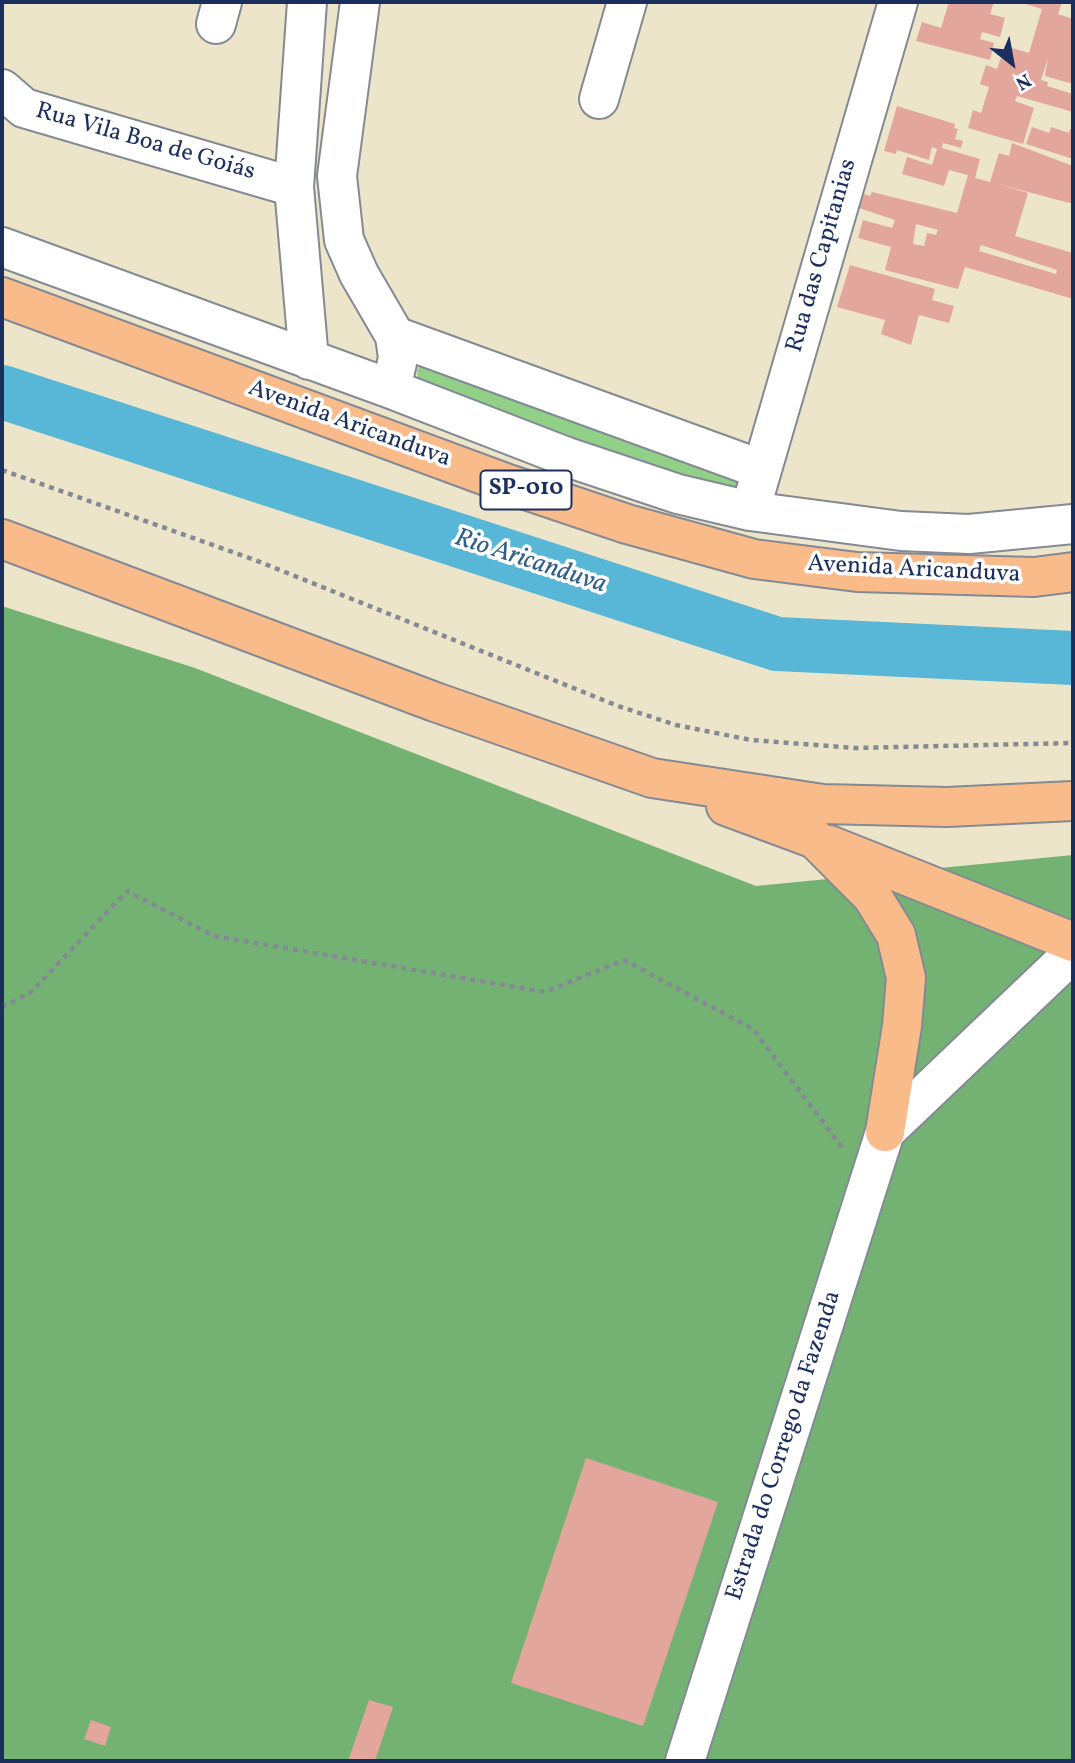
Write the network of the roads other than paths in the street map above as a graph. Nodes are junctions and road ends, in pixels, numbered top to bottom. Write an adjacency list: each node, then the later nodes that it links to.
1 (307, 2): 7 (street)
2 (360, 2): 10 (street)
3 (627, 2): 6 (street)
4 (898, 2): 13 (street, Rua das Capitanias)
5 (2, 89): 7 (street, Rua Vila Boa de Goiás)
6 (600, 99)
7 (294, 187): 11 (street)
8 (2, 247): 11 (street)
9 (2, 297): 17 (highway, Avenida Aricanduva / SP-010)
10 (395, 336): 12 (street); 13 (street)
11 (309, 360): 12 (street)
12 (391, 389): 14 (street)
13 (760, 469): 14 (street, Rua das Capitanias)
14 (750, 511): 15 (street)
15 (1073, 524)
16 (2, 539): 18 (highway)
17 (1073, 572)
18 (652, 778): 19 (highway); 20 (highway)
19 (1073, 801)
20 (814, 839): 21 (highway); 23 (highway)
21 (1073, 942)
22 (1073, 953): 23 (street)
23 (885, 1132): 24 (street, Estrada do Corrego da Fazenda)
24 (685, 1761)

